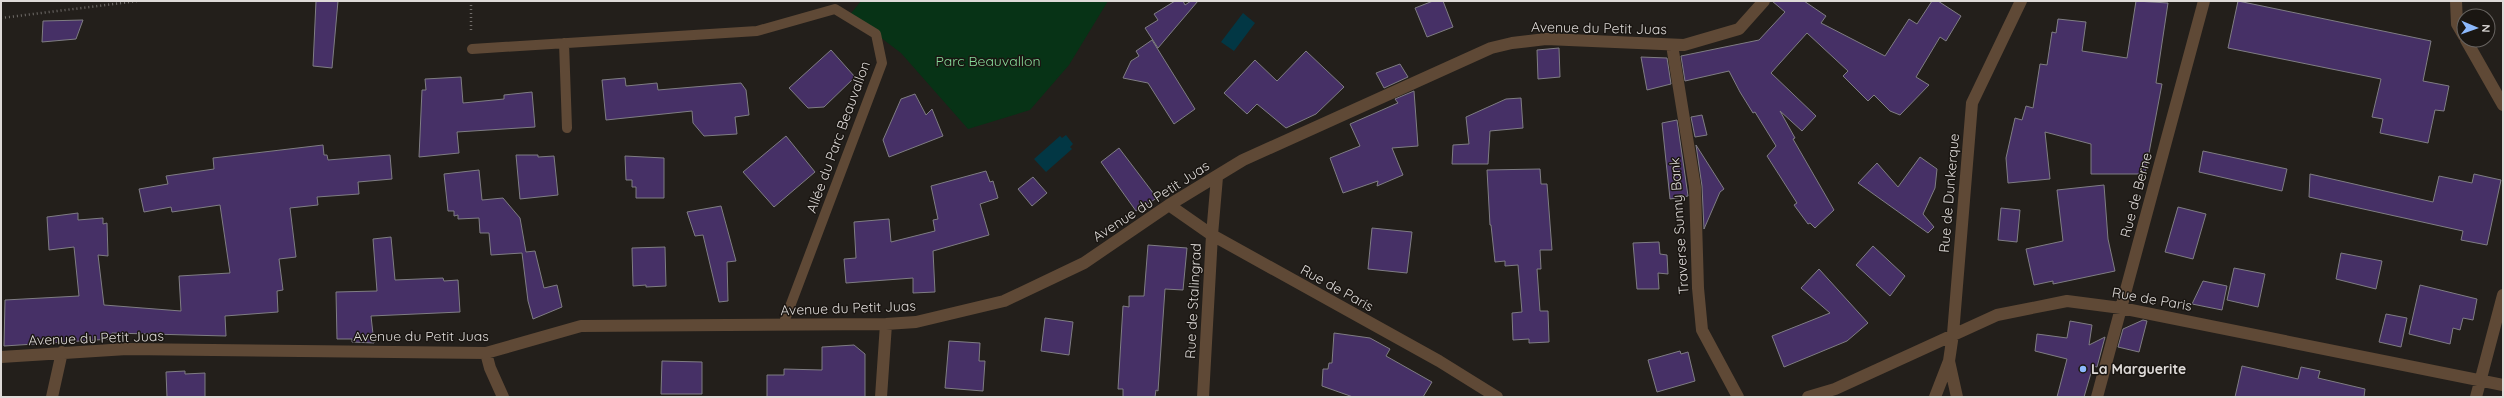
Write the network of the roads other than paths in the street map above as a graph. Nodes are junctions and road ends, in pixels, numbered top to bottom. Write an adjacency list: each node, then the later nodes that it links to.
1 (1764, 1): 5 (street, Avenue du Petit Juas)
2 (2021, 1): 17 (street, Rue de Dunkerque)
3 (2204, 1): 14 (street, Rue de Berne)
4 (564, 43): 7 (lane, Allée du Parc Beauvallon); 9 (lane); 16 (lane, Allée du Parc Beauvallon)
5 (1672, 45): 10 (street, Avenue du Petit Juas); 29 (street, Traverse Sunny Bank)
6 (2471, 48): 8 (street)
7 (472, 49)
8 (2503, 105)
9 (567, 128)
10 (1217, 177): 11 (street, Avenue du Petit Juas); 12 (street)
11 (1169, 206): 12 (street, Rue de Stalingrad); 15 (street, Avenue du Petit Juas)
12 (1212, 236): 27 (street, Rue de Stalingrad); 28 (street, Rue de Paris)
13 (2503, 295): 22 (street)
14 (2121, 308): 17 (street, Rue de Paris); 22 (street, Rue de Paris); 33 (street, Rue de Berne)
15 (886, 324): 16 (street, Avenue du Petit Juas); 26 (street)
16 (783, 325): 19 (street, Avenue du Petit Juas)
17 (1954, 334): 21 (street, Rue de Dunkerque); 30 (street, Rue de Paris)
18 (62, 352): 19 (street, Avenue du Petit Juas); 20 (street, Avenue du Petit Juas); 24 (street)
19 (486, 353): 25 (street)
20 (1, 357)
21 (1949, 360): 31 (street); 32 (street, Rue de Dunkerque)
22 (2480, 380): 23 (street, Rue de Paris); 34 (street)
23 (2503, 385)
24 (52, 397)
25 (503, 397)
26 (881, 397)
27 (1203, 397)
28 (1497, 397)
29 (1738, 397)
30 (1808, 397)
31 (1935, 397)
32 (1957, 397)
33 (2097, 397)
34 (2476, 397)

